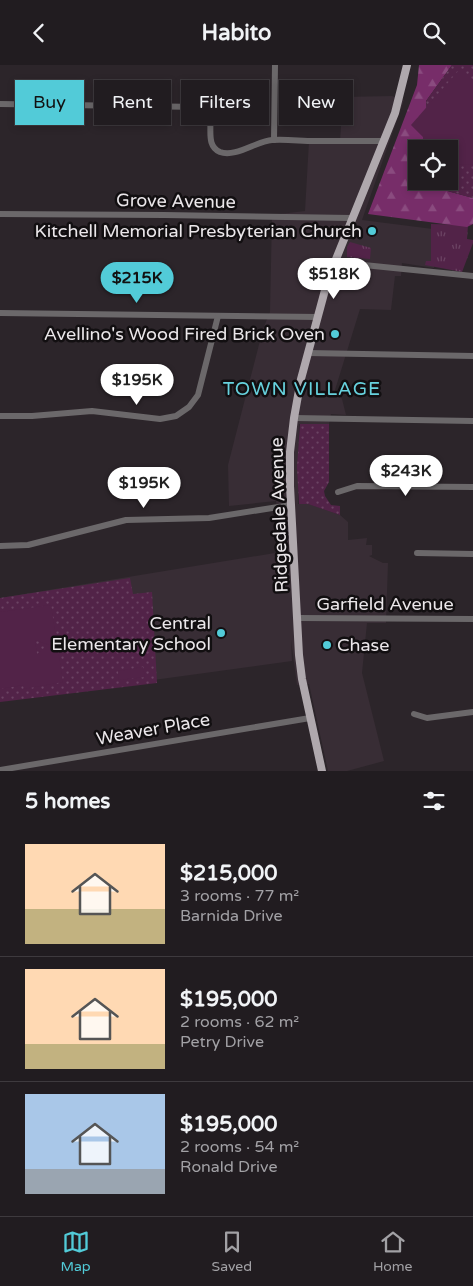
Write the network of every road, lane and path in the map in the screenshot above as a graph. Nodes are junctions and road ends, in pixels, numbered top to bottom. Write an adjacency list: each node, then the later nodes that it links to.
1 (275, 65): 4 (street)
2 (407, 65): 5 (main road, Ridgedale Avenue)
3 (0, 104): 4 (street)
4 (274, 140): 5 (street)
5 (384, 141): 7 (main road, Ridgedale Avenue)
6 (0, 214): 7 (street, Grove Avenue)
7 (351, 218): 8 (main road, Ridgedale Avenue)
8 (334, 262): 9 (street); 12 (main road, Ridgedale Avenue)
9 (473, 276)
10 (0, 313): 11 (street)
11 (218, 316): 12 (street); 15 (street)
12 (318, 317): 13 (main road, Ridgedale Avenue)
13 (308, 353): 14 (street); 16 (main road, Ridgedale Avenue)
14 (473, 356)
15 (0, 416)
16 (294, 417): 17 (street); 20 (main road, Ridgedale Avenue)
17 (473, 421)
18 (473, 487): 19 (street)
19 (338, 492)
20 (291, 505): 21 (street); 24 (main road, Ridgedale Avenue)
21 (0, 547)
22 (417, 553): 23 (street)
23 (473, 553)
24 (298, 619): 25 (street, Garfield Avenue); 28 (main road, Ridgedale Avenue)
25 (473, 619)
26 (473, 712): 27 (street)
27 (414, 714)
28 (310, 719): 29 (street, Weaver Place); 30 (main road, Ridgedale Avenue)
29 (0, 770)
30 (322, 771)

